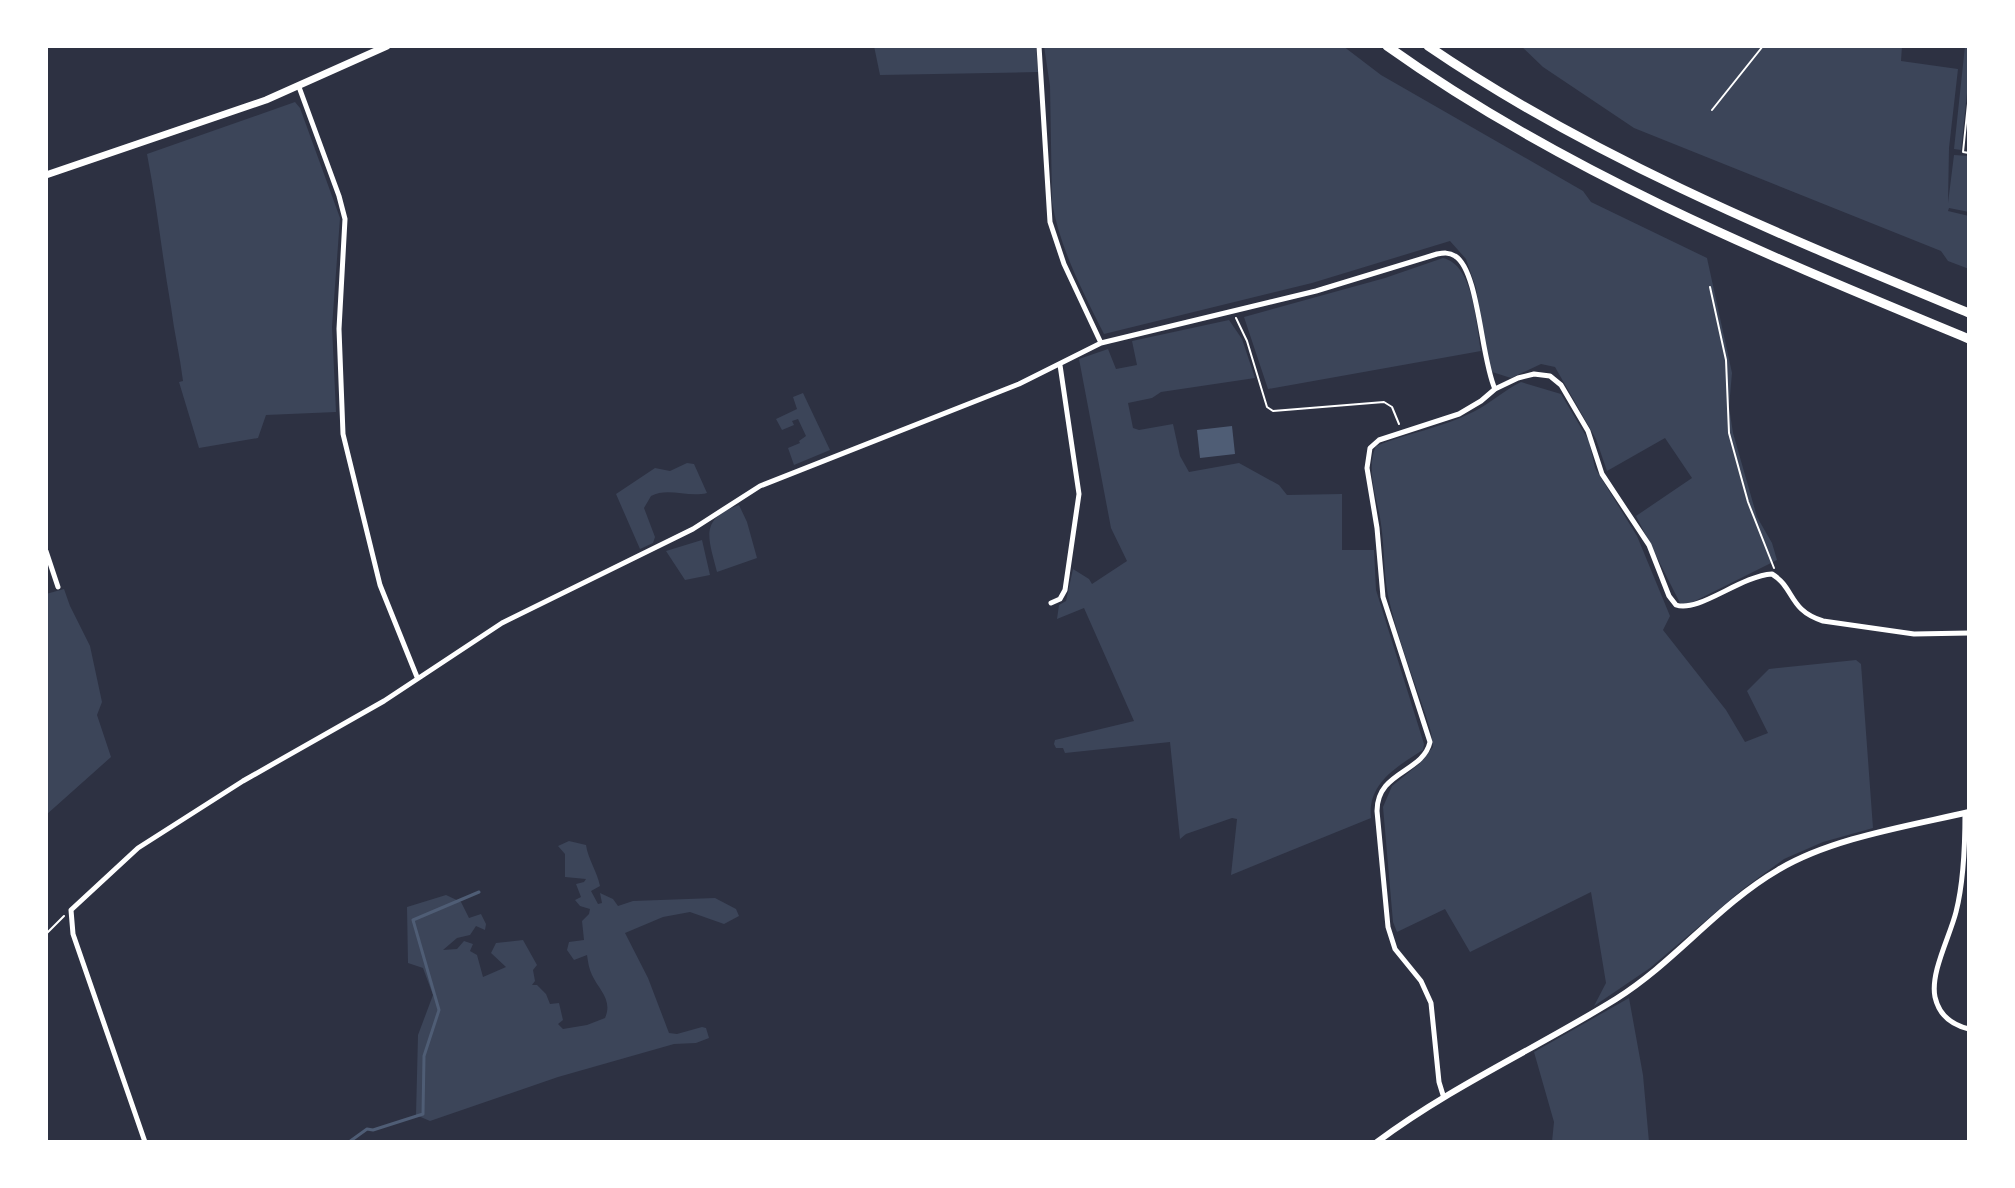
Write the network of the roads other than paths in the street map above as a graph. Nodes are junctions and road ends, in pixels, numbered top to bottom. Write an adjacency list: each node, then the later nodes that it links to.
1 (387, 46): 5 (main road)
2 (1039, 46): 9 (street)
3 (1387, 46): 8 (highway)
4 (1428, 46): 7 (highway)
5 (299, 87): 6 (main road); 16 (street)
6 (46, 175)
7 (1969, 313)
8 (1969, 339)
9 (1101, 343): 10 (street); 11 (street)
10 (1060, 365): 14 (street); 16 (street)
11 (1495, 389): 15 (street); 19 (street)
12 (46, 551): 13 (street)
13 (58, 587)
14 (1051, 603)
15 (1969, 633)
16 (417, 677): 20 (street)
17 (1967, 812): 18 (street); 19 (street)
18 (1969, 1029)
19 (1443, 1095): 21 (street)
20 (145, 1142)
21 (1377, 1142)

